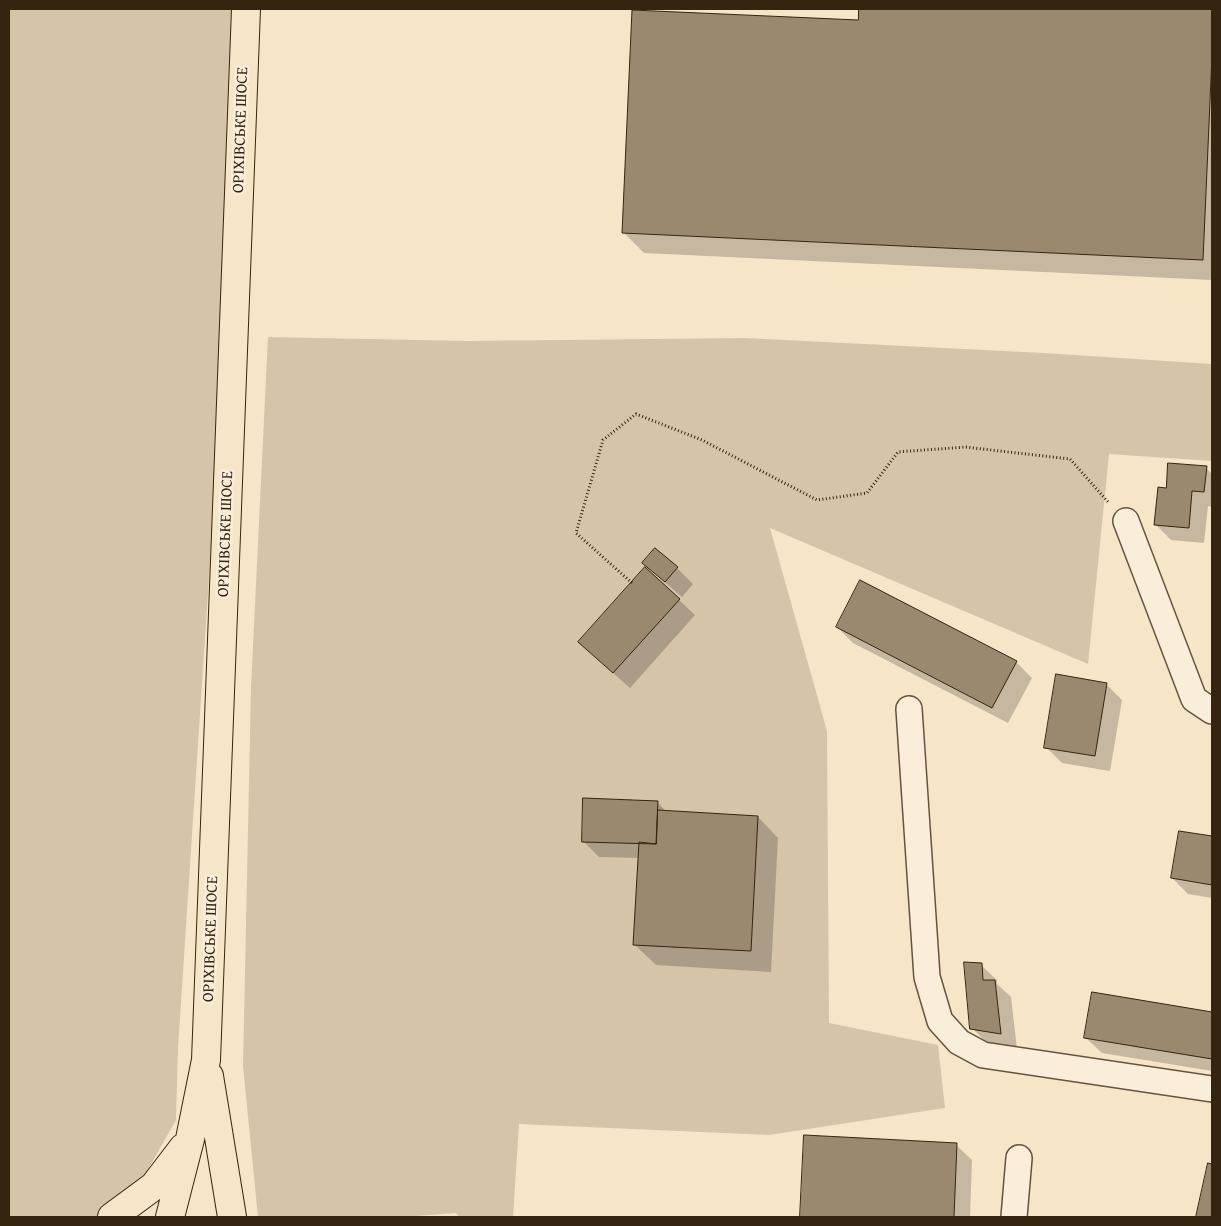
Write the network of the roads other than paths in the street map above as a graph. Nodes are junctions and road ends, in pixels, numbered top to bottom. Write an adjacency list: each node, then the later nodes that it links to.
1 (246, 9): 5 (highway, ОРІХІВСЬКЕ ШОСЕ)
2 (1126, 521): 4 (lane)
3 (910, 710): 6 (lane)
4 (1212, 711)
5 (206, 1060): 7 (highway); 11 (highway)
6 (1212, 1089)
7 (190, 1139): 9 (highway); 10 (highway)
8 (1019, 1158): 12 (lane)
9 (112, 1217)
10 (170, 1217)
11 (232, 1217)
12 (1014, 1217)

